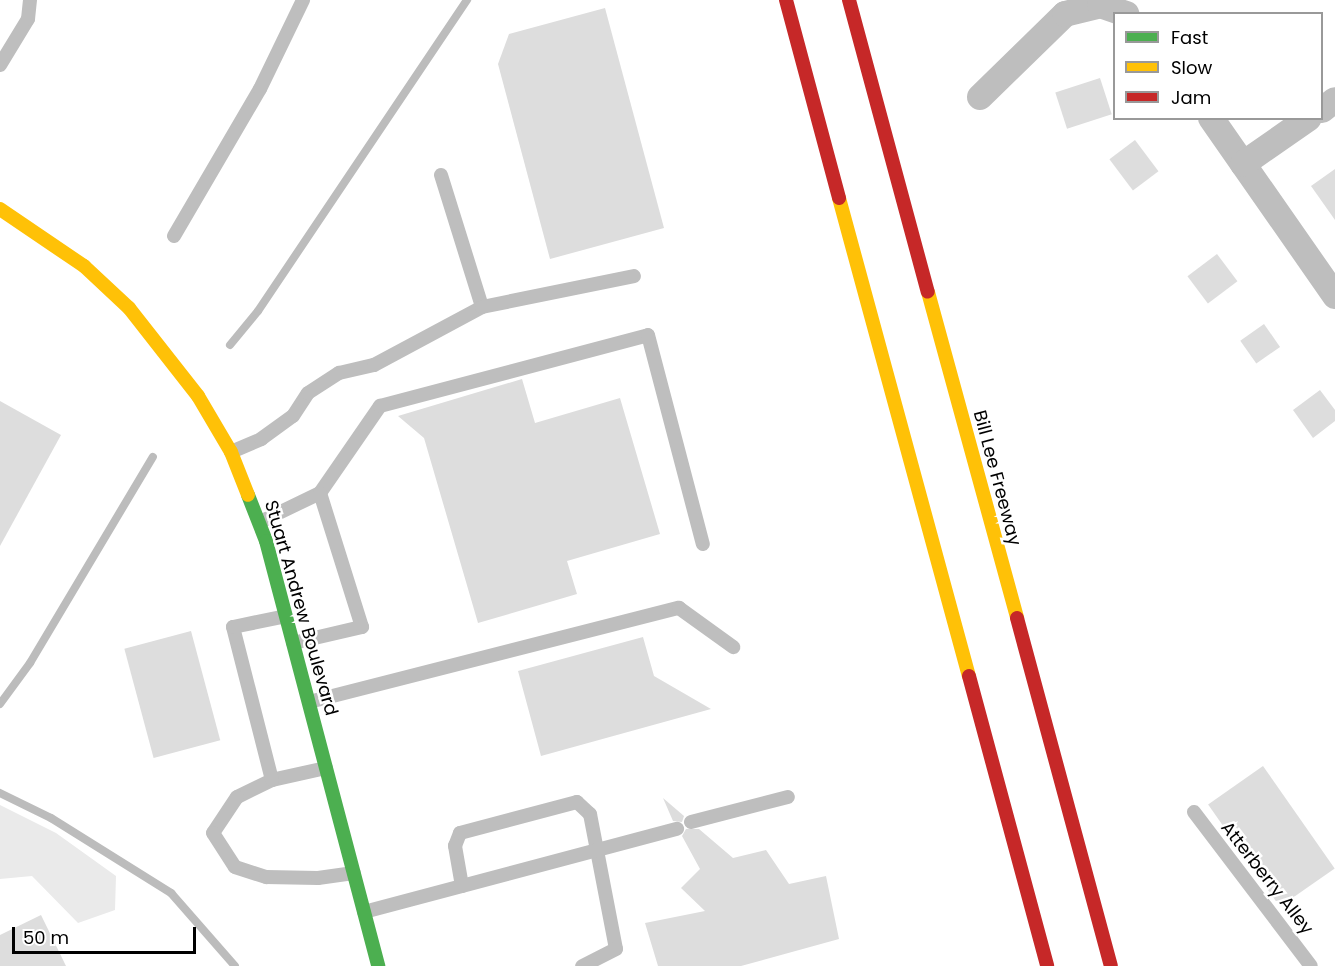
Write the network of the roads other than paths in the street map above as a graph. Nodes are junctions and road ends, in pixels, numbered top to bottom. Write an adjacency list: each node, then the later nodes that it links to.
1 (30, 0): 6 (lane)
2 (303, 0): 15 (lane)
3 (786, 0): 39 (main road)
4 (849, 0): 40 (main road, Bill Lee Freeway)
5 (1120, 12): 7 (street)
6 (0, 65)
7 (980, 97)
8 (1335, 100): 9 (street)
9 (1323, 109)
10 (1212, 120): 12 (street)
11 (1306, 120): 12 (street)
12 (1243, 164): 17 (street)
13 (441, 175): 18 (lane)
14 (0, 209): 19 (main road, Stuart Andrew Boulevard)
15 (174, 236)
16 (634, 276): 18 (lane)
17 (1335, 296)
18 (483, 307): 19 (lane)
19 (231, 452): 21 (main road, Stuart Andrew Boulevard)
20 (320, 493): 21 (lane); 22 (lane); 24 (lane)
21 (260, 522): 23 (main road, Stuart Andrew Boulevard)
22 (703, 544)
23 (286, 616): 24 (main road, Stuart Andrew Boulevard); 28 (lane)
24 (293, 643): 26 (main road, Stuart Andrew Boulevard)
25 (733, 647): 26 (lane)
26 (309, 702): 27 (main road, Stuart Andrew Boulevard)
27 (326, 768): 28 (lane); 34 (main road, Stuart Andrew Boulevard)
28 (272, 780): 34 (lane)
29 (788, 797): 31 (lane)
30 (1194, 812): 41 (lane, Atterberry Alley)
31 (691, 822)
32 (677, 829): 33 (lane)
33 (597, 850): 35 (lane); 35 (lane); 38 (lane)
34 (354, 873): 36 (main road, Stuart Andrew Boulevard)
35 (462, 886): 36 (lane)
36 (364, 912): 37 (main road, Stuart Andrew Boulevard)
37 (378, 966)
38 (582, 966)
39 (1047, 966)
40 (1111, 966)
41 (1311, 966)

